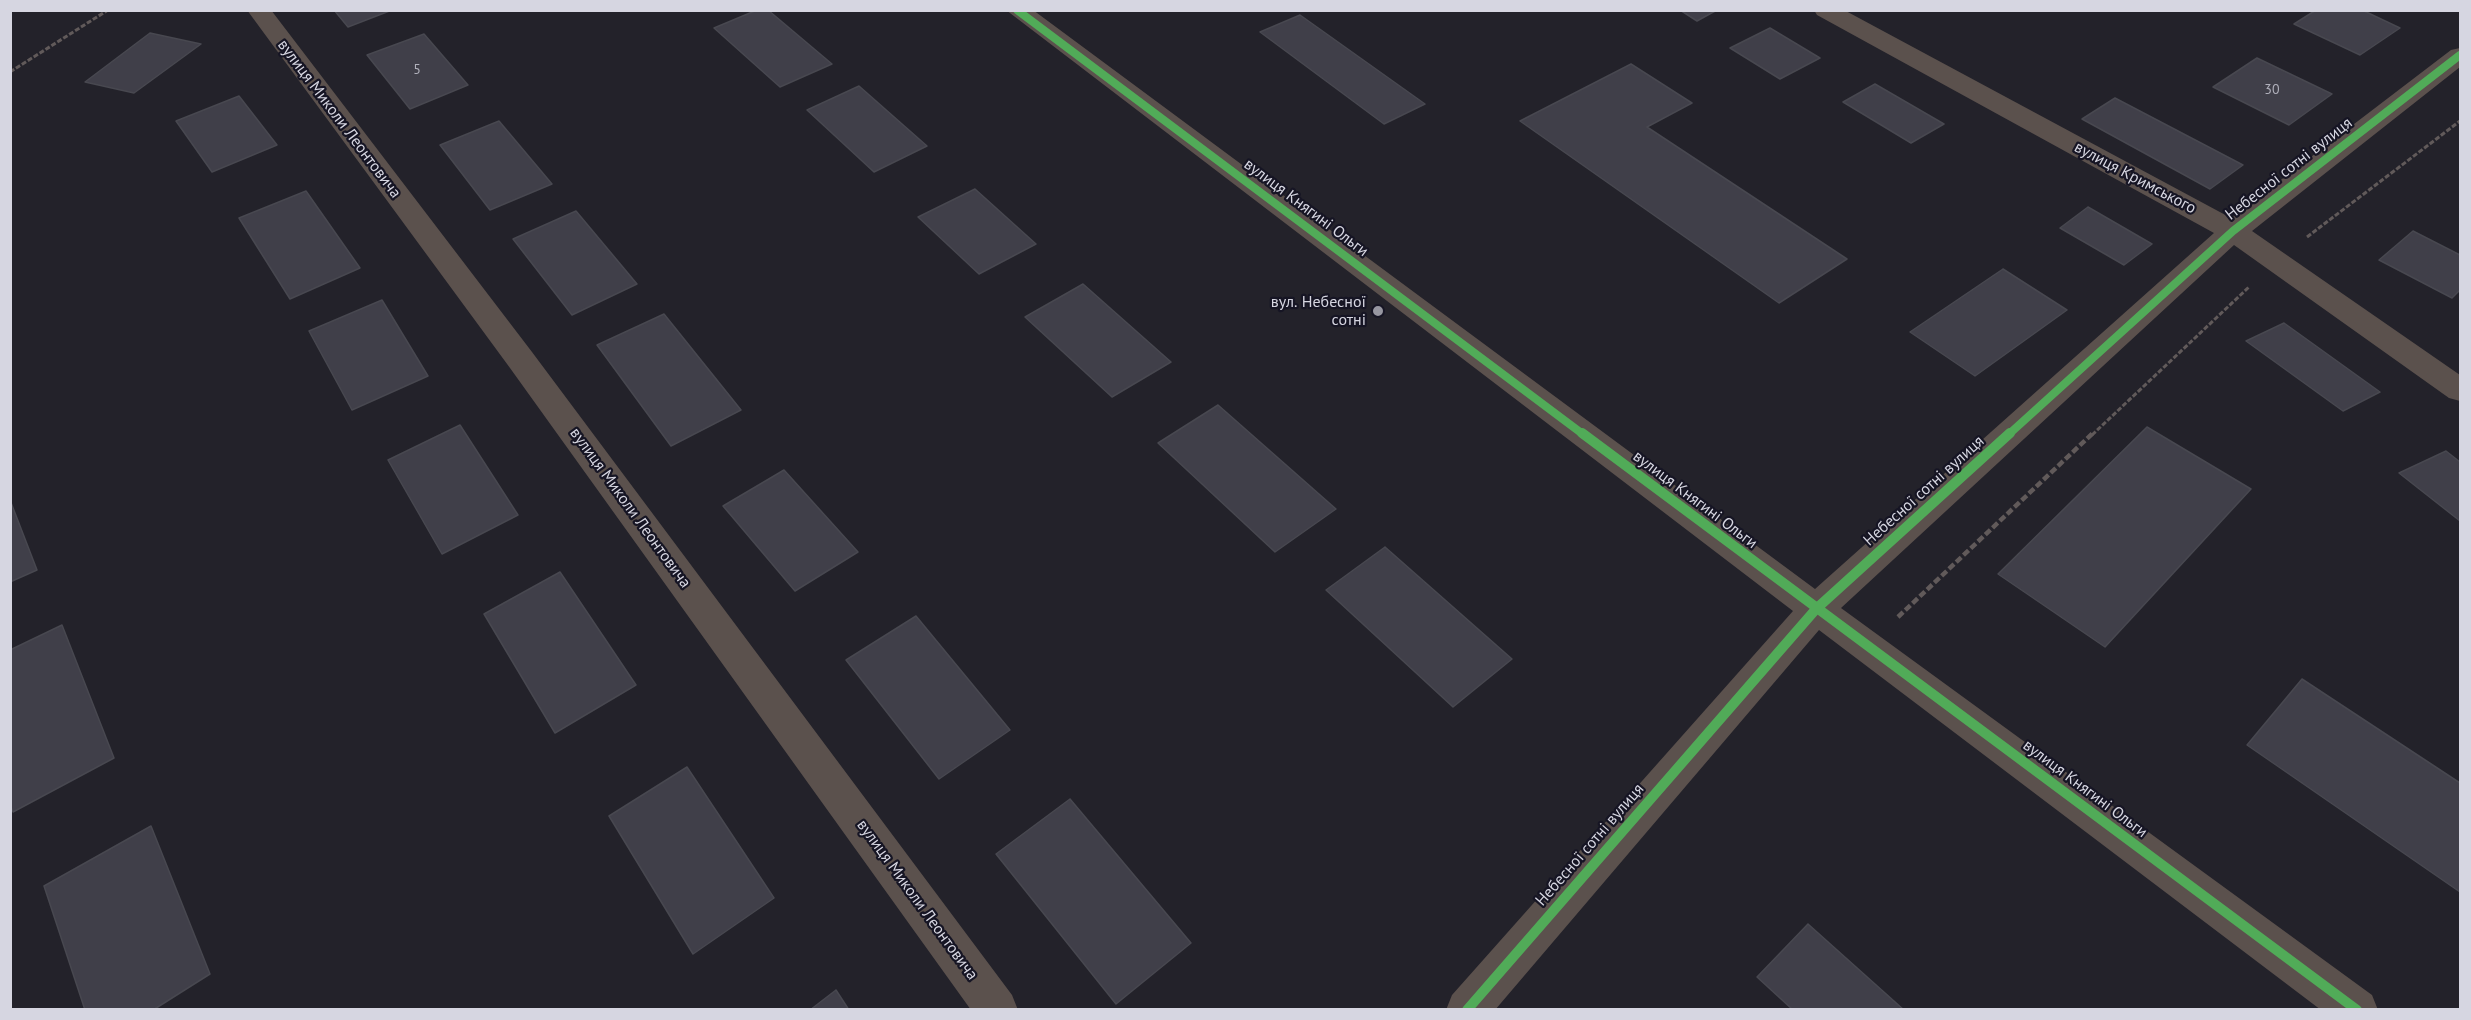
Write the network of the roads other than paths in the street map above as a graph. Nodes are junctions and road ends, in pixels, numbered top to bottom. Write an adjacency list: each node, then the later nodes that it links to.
1 (258, 10): 8 (street, вулиця Миколи Леонтовича)
2 (1017, 10): 7 (street, вулиця Княгині Ольги)
3 (1825, 10): 5 (street, вулиця Кримського)
4 (2460, 55): 5 (street, Небесної сотні вулиця)
5 (2233, 231): 6 (street, вулиця Кримського); 7 (street, Небесної сотні вулиця)
6 (2460, 390)
7 (1816, 609): 9 (street, Небесної сотні вулиця); 10 (street, вулиця Княгині Ольги)
8 (997, 1010)
9 (1467, 1010)
10 (2357, 1010)

